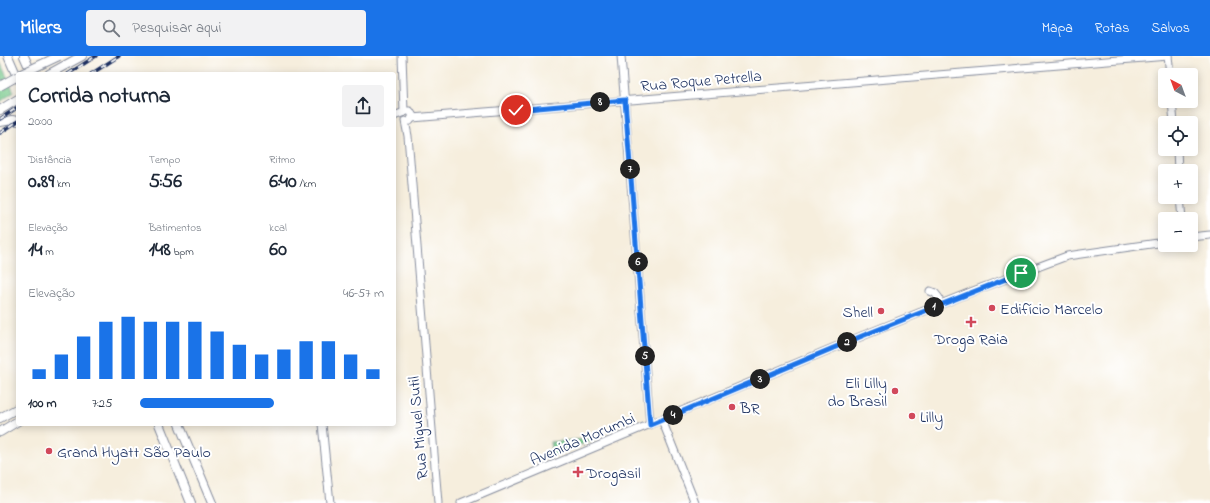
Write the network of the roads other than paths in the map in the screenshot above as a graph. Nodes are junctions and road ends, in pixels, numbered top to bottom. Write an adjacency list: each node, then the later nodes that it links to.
1 (8, 56): 12 (main road)
2 (59, 56): 9 (main road, bridge)
3 (82, 56): 11 (main road)
4 (402, 56): 18 (street, Rua Miguel Sutil)
5 (621, 56): 16 (street)
6 (1168, 56): 8 (street); 16 (street, Rua Roque Petrella)
7 (25, 57): 10 (main road)
8 (1169, 68)
9 (25, 72)
10 (31, 72)
11 (53, 72)
12 (16, 75)
13 (16, 77): 14 (main road, bridge)
14 (0, 86)
15 (16, 100): 17 (main road)
16 (625, 100): 18 (street, Rua Roque Petrella); 31 (street)
17 (0, 110)
18 (407, 116): 19 (street, Rua Roque Petrella); 39 (street, Rua Miguel Sutil)
19 (396, 118)
20 (16, 121): 21 (main road)
21 (0, 122)
22 (1210, 234): 23 (street)
23 (1198, 237)
24 (1158, 243): 26 (street, Avenida Morumbi)
25 (930, 291): 26 (street)
26 (936, 306): 29 (street, Avenida Morumbi)
27 (16, 409): 28 (main road)
28 (0, 418)
29 (662, 420): 31 (street, Avenida Morumbi); 41 (street)
30 (16, 422): 35 (main road)
31 (650, 425): 40 (street, Avenida Morumbi)
32 (160, 426): 36 (main road)
33 (180, 426): 37 (main road)
34 (322, 426): 38 (street)
35 (0, 432)
36 (191, 503)
37 (212, 503)
38 (330, 503)
39 (438, 503)
40 (461, 503)
41 (695, 503)

